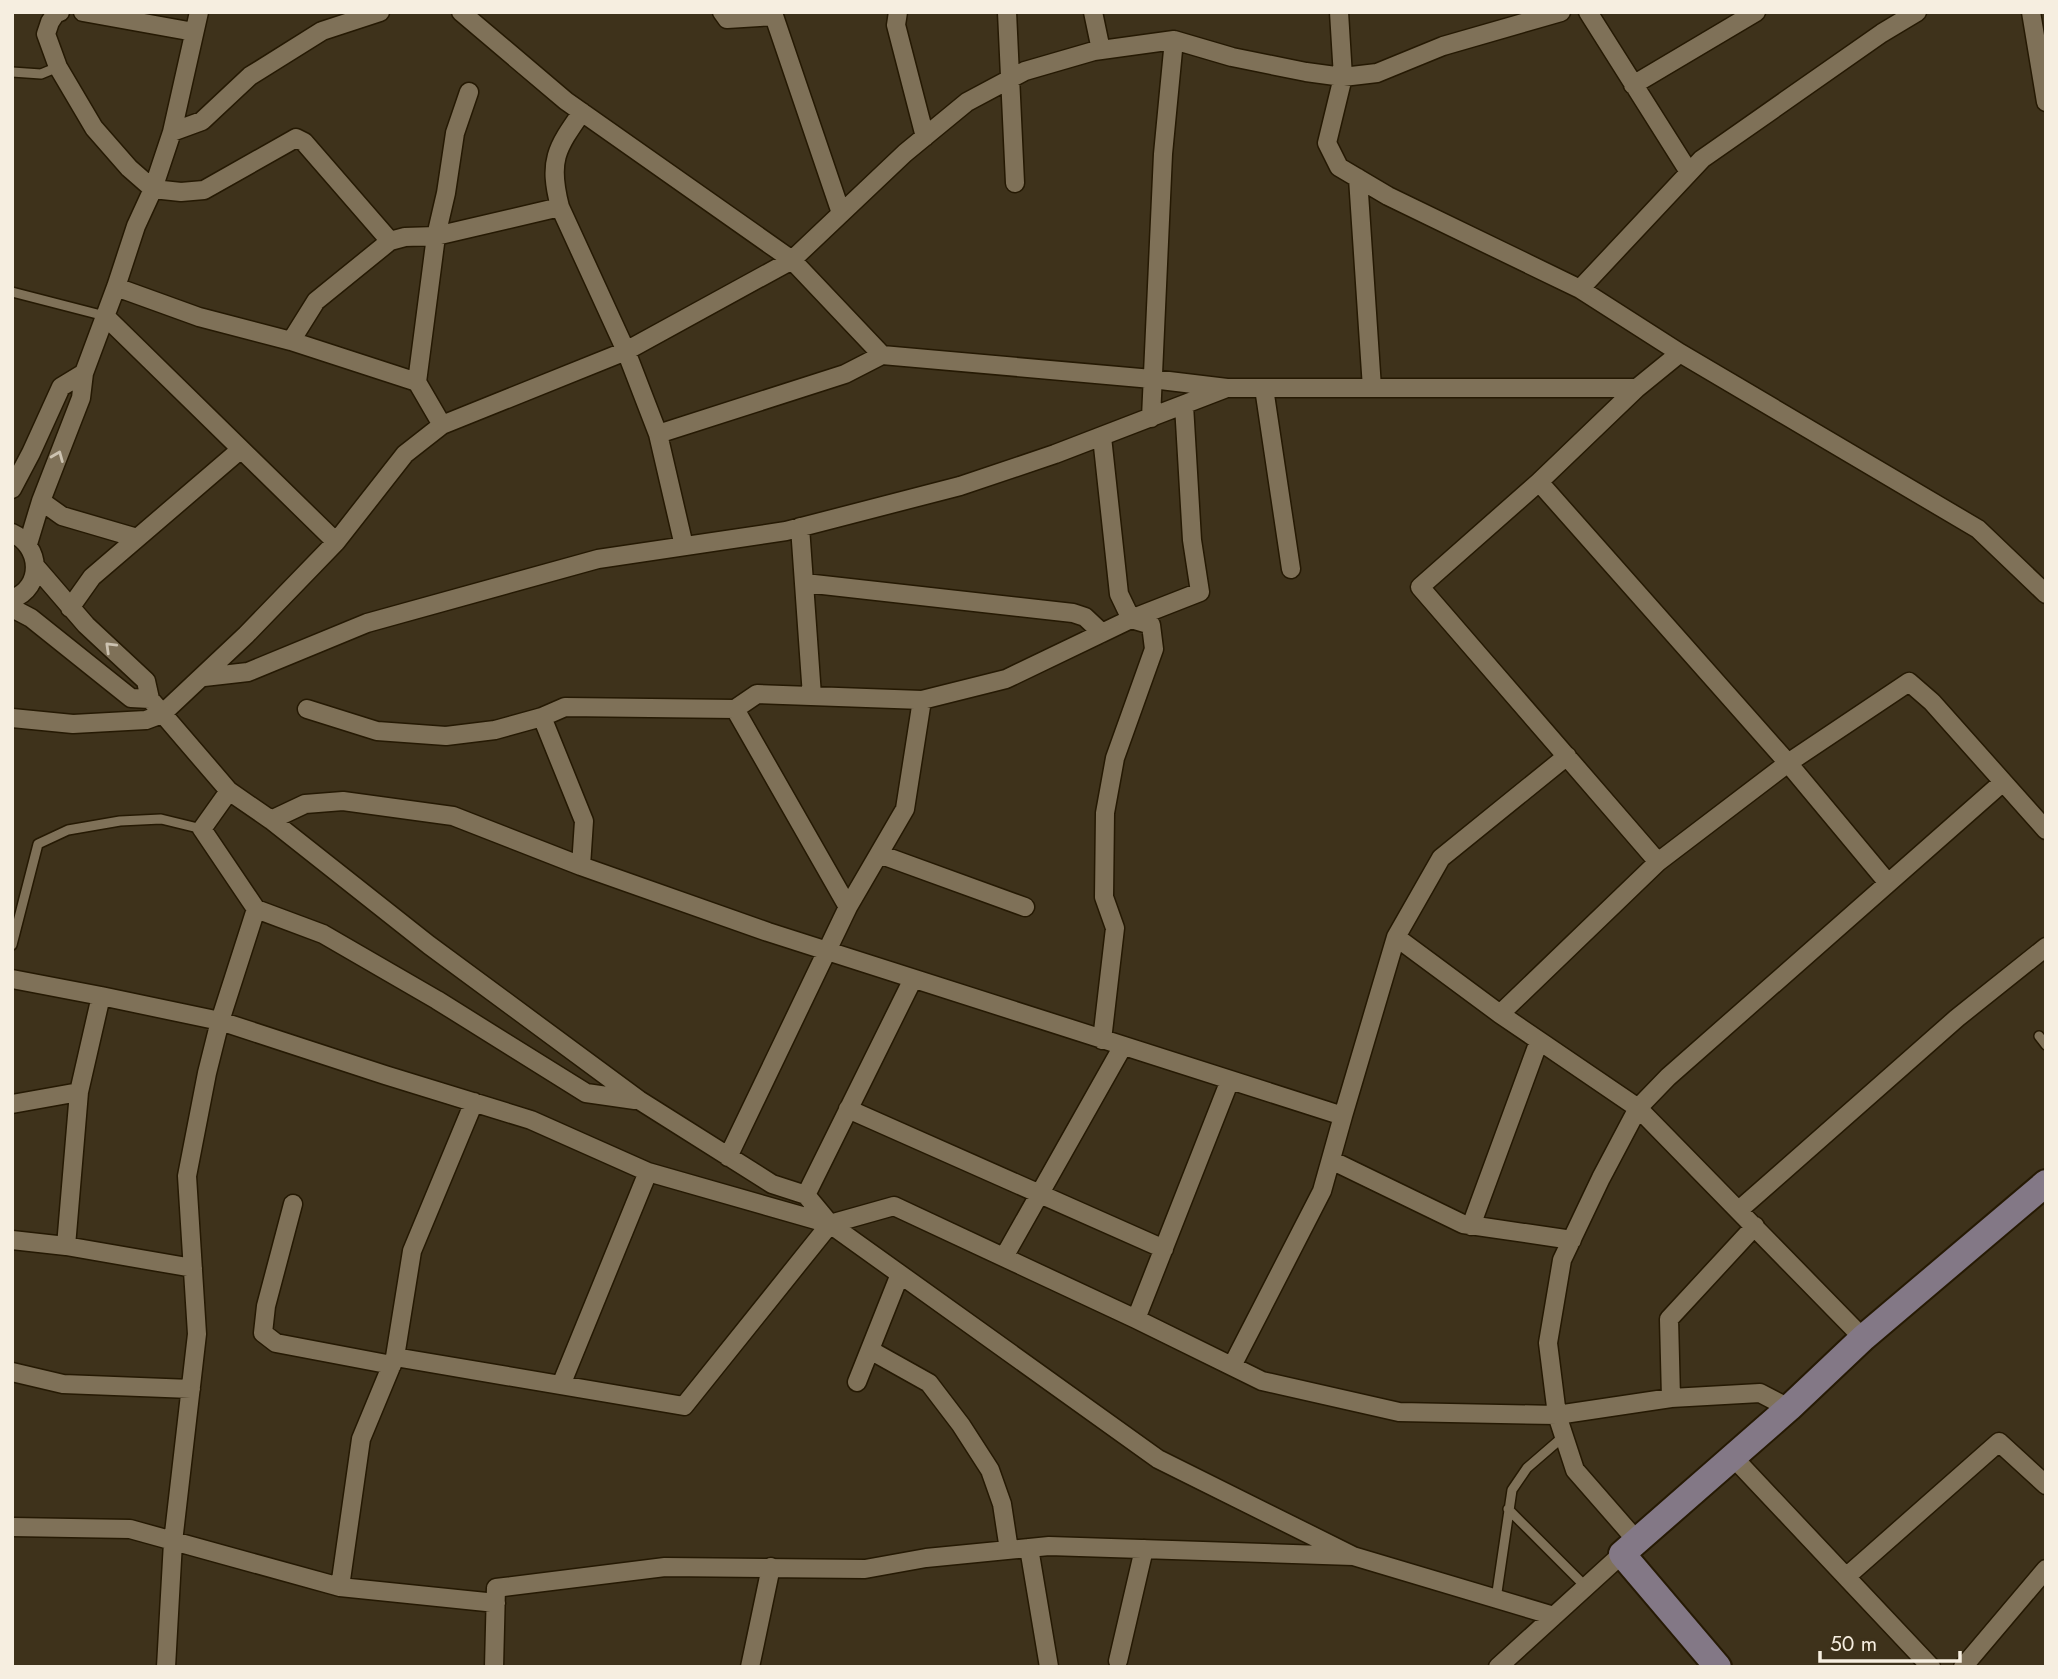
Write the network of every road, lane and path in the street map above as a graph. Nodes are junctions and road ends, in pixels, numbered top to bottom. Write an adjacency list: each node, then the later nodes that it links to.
1 (60, 12): 19 (street)
2 (83, 12): 16 (street)
3 (200, 12): 16 (street)
4 (380, 12): 27 (street)
5 (461, 12): 26 (street)
6 (722, 12): 34 (street)
7 (898, 12): 28 (street)
8 (1007, 12): 22 (street)
9 (1093, 12): 18 (street)
10 (1339, 12): 21 (street)
11 (1561, 12): 21 (street)
12 (1588, 12): 23 (street)
13 (1756, 12): 23 (street)
14 (1917, 12): 29 (street)
15 (2031, 13): 25 (street)
16 (194, 32): 27 (street)
17 (1174, 40): 18 (street); 21 (street); 47 (street)
18 (1101, 50): 22 (street)
19 (58, 66): 20 (lane); 32 (street)
20 (12, 72)
21 (1343, 77): 30 (street)
22 (1009, 79): 28 (street); 31 (street)
23 (1633, 85): 29 (street)
24 (469, 92): 35 (street)
25 (2046, 102)
26 (582, 112): 33 (street); 37 (street)
27 (172, 132): 32 (street)
28 (925, 136): 34 (street)
29 (1689, 172): 39 (street)
30 (1357, 178): 39 (street); 51 (street)
31 (1015, 183)
32 (153, 189): 36 (street); 38 (street)
33 (561, 207): 35 (street); 43 (street)
34 (841, 214): 37 (street)
35 (436, 236): 36 (street); 48 (street)
36 (390, 241): 42 (street)
37 (792, 260): 43 (street); 45 (street)
38 (116, 287): 41 (street); 42 (street)
39 (1580, 289): 44 (street)
40 (12, 292): 41 (lane)
41 (105, 316): 46 (street); 58 (street)
42 (291, 341): 48 (street)
43 (626, 351): 55 (street); 56 (street)
44 (1680, 353): 52 (street); 71 (street)
45 (882, 355): 47 (street); 56 (street)
46 (84, 373): 60 (street); 61 (street, one-way to 46)
47 (1153, 379): 49 (street); 54 (street)
48 (417, 382): 55 (street)
49 (1227, 388): 50 (street); 53 (street)
50 (1264, 388): 51 (street); 69 (street)
51 (1372, 388): 52 (street)
52 (1637, 388): 59 (street)
53 (1184, 405): 54 (street); 75 (street)
54 (1151, 418): 57 (street)
55 (442, 425): 65 (street)
56 (658, 434): 67 (street)
57 (1102, 436): 62 (street); 75 (street)
58 (240, 450): 64 (street); 65 (street)
59 (1539, 482): 86 (street); 87 (street)
60 (12, 489)
61 (41, 501): 64 (street); 66 (street)
62 (800, 527): 67 (street); 70 (street)
63 (12, 533): 66 (street)
64 (137, 538): 74 (street)
65 (336, 542): 77 (street)
66 (28, 544): 68 (street)
67 (684, 546): 77 (street)
68 (36, 567): 72 (street); 74 (street)
69 (1291, 569)
70 (805, 583): 76 (street); 78 (street)
71 (2046, 594)
72 (12, 599)
73 (12, 608): 79 (street)
74 (70, 608): 79 (street, one-way to 74)
75 (1131, 619): 76 (street); 110 (street)
76 (1102, 633): 80 (street)
77 (204, 677): 83 (street)
78 (813, 696): 80 (street); 82 (street)
79 (150, 699): 83 (street)
80 (922, 700): 93 (street)
81 (306, 709): 84 (street)
82 (735, 709): 84 (street); 97 (street)
83 (162, 714): 85 (street); 89 (street)
84 (542, 717): 95 (street)
85 (12, 718)
86 (1567, 756): 94 (street); 100 (street)
87 (1788, 763): 88 (street); 94 (street); 96 (street)
88 (2003, 782): 92 (street); 96 (street)
89 (229, 792): 90 (street); 91 (street)
90 (271, 820): 95 (street); 116 (street)
91 (202, 828): 99 (street); 101 (lane)
92 (2046, 830)
93 (879, 854): 97 (street); 98 (street)
94 (1658, 862): 107 (street)
95 (581, 866): 103 (street)
96 (1888, 883): 119 (street)
97 (848, 907): 103 (street)
98 (1025, 907)
99 (256, 909): 108 (street); 116 (street)
100 (1396, 937): 107 (street); 121 (street)
101 (12, 945)
102 (2046, 947): 129 (street)
103 (828, 951): 105 (street); 122 (street)
104 (12, 978): 106 (street)
105 (913, 979): 110 (street); 120 (street)
106 (101, 996): 108 (street); 115 (street)
107 (1500, 1014): 111 (street)
108 (220, 1021): 117 (street); 138 (street)
109 (2039, 1036): 112 (lane)
110 (1102, 1040): 113 (street)
111 (1539, 1041): 119 (street); 131 (street)
112 (2046, 1045)
113 (1123, 1046): 114 (street); 126 (street)
114 (1230, 1080): 121 (street); 136 (street)
115 (79, 1092): 118 (street); 135 (street)
116 (639, 1100): 122 (street)
117 (474, 1102): 124 (street); 143 (street)
118 (12, 1104)
119 (1638, 1108): 129 (street); 134 (street)
120 (848, 1109): 126 (street); 127 (street)
121 (1343, 1116): 123 (street)
122 (727, 1157): 127 (street)
123 (1331, 1160): 131 (street); 144 (street)
124 (648, 1171): 130 (street); 147 (street)
125 (2046, 1183): 141 (main road)
126 (1040, 1194): 136 (street); 137 (street)
127 (806, 1195): 130 (street)
128 (293, 1204): 143 (street)
129 (1739, 1210): 132 (street)
130 (830, 1224): 137 (street); 139 (street); 147 (street)
131 (1471, 1226): 134 (street)
132 (1755, 1226): 141 (street); 149 (street)
133 (12, 1240): 135 (street)
134 (1572, 1240): 151 (street)
135 (66, 1246): 138 (street)
136 (1164, 1249): 140 (street)
137 (1004, 1257): 140 (street)
138 (193, 1268): 148 (street)
139 (900, 1274): 142 (street); 162 (street)
140 (1136, 1319): 144 (street)
141 (1863, 1338): 150 (main road)
142 (870, 1350): 146 (street); 161 (street)
143 (393, 1361): 147 (street); 166 (street)
144 (1232, 1366): 151 (street)
145 (12, 1372): 148 (street)
146 (858, 1382)
147 (561, 1385)
148 (191, 1389): 157 (street)
149 (1671, 1398): 150 (street); 151 (street)
150 (1789, 1408): 153 (main road)
151 (1557, 1415): 152 (street)
152 (1564, 1436): 155 (lane); 159 (street)
153 (1733, 1457): 159 (main road); 165 (street)
154 (2046, 1485): 165 (street)
155 (1508, 1509): 167 (lane); 168 (lane)
156 (12, 1527): 157 (street)
157 (173, 1542): 166 (street); 172 (street)
158 (1029, 1548): 160 (street); 161 (street); 175 (street)
159 (1629, 1548): 167 (street); 177 (main road)
160 (1144, 1549): 162 (street); 171 (street)
161 (1009, 1550): 163 (street)
162 (1353, 1556): 168 (street)
163 (771, 1567): 169 (street); 174 (street)
164 (2046, 1569): 179 (street)
165 (1846, 1577): 178 (street)
166 (340, 1587): 169 (street)
167 (1586, 1587): 170 (street)
168 (1496, 1599): 170 (street)
169 (495, 1603): 173 (street)
170 (1554, 1616): 176 (street)
171 (1118, 1661)
172 (166, 1667)
173 (494, 1667)
174 (751, 1667)
175 (1049, 1667)
176 (1498, 1667)
177 (1718, 1667)
178 (1931, 1667)
179 (1964, 1667)

